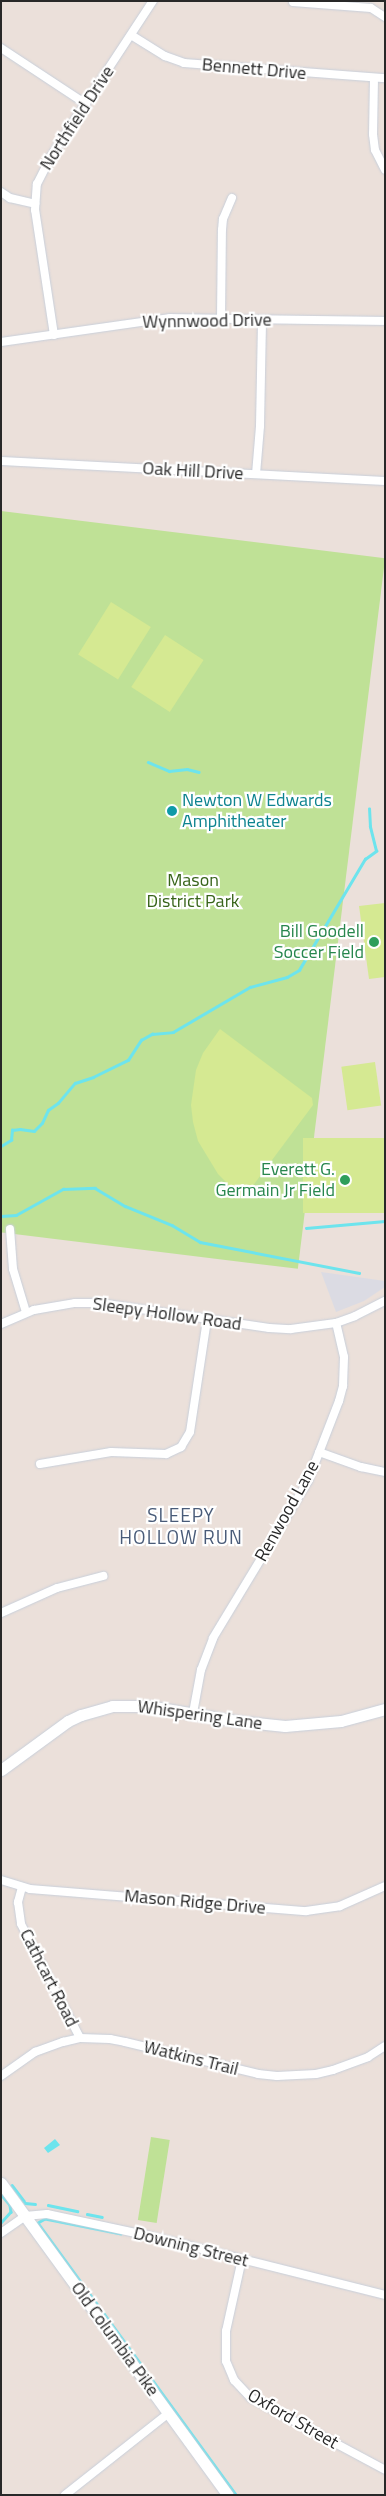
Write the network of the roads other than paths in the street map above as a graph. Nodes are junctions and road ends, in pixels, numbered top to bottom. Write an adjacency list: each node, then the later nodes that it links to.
1 (154, 1): 4 (street, Northfield Drive)
2 (293, 2): 3 (street)
3 (385, 17)
4 (132, 35): 6 (street, Bennett Drive); 8 (street, Northfield Drive)
5 (1, 48): 8 (street)
6 (374, 78): 7 (street, Bennett Drive); 9 (street)
7 (385, 78)
8 (86, 104): 12 (street, Northfield Drive)
9 (385, 170)
10 (1, 192): 12 (street)
11 (232, 198): 13 (street)
12 (35, 204): 16 (street, Northfield Drive)
13 (221, 319): 14 (street, Wynnwood Drive); 16 (street, Wynnwood Drive)
14 (262, 320): 15 (street, Wynnwood Drive); 19 (street)
15 (385, 321)
16 (54, 335): 17 (street, Wynnwood Drive)
17 (1, 342)
18 (1, 461): 19 (street, Oak Hill Drive)
19 (256, 474): 20 (street, Oak Hill Drive)
20 (385, 481)
21 (10, 1229): 23 (street)
22 (385, 1301): 25 (street)
23 (26, 1312): 24 (street, Sleepy Hollow Road); 26 (street, Sleepy Hollow Road)
24 (207, 1319): 25 (street, Sleepy Hollow Road); 28 (street)
25 (336, 1323): 27 (street, Renwood Lane)
26 (1, 1324)
27 (320, 1452): 29 (street); 33 (street, Renwood Lane)
28 (40, 1464)
29 (385, 1472)
30 (103, 1576): 31 (street)
31 (1, 1613)
32 (385, 1709): 33 (street, Whispering Lane)
33 (193, 1713): 34 (street, Whispering Lane)
34 (1, 1770)
35 (1, 1880): 37 (street, Mason Ridge Drive)
36 (385, 1886): 37 (street, Mason Ridge Drive)
37 (22, 1887): 38 (street, Cathcart Road)
38 (80, 2038): 39 (street, Watkins Trail); 40 (street, Watkins Trail)
39 (385, 2046)
40 (1, 2076)
41 (1, 2183): 42 (street, Old Columbia Pike)
42 (25, 2216): 43 (street); 44 (street, Downing Street); 46 (street, Old Columbia Pike)
43 (1, 2233)
44 (242, 2259): 45 (street, Downing Street); 47 (street, Oxford Street)
45 (385, 2295)
46 (169, 2413): 48 (street); 49 (street, Old Columbia Pike)
47 (385, 2470)
48 (65, 2495)
49 (228, 2495)

